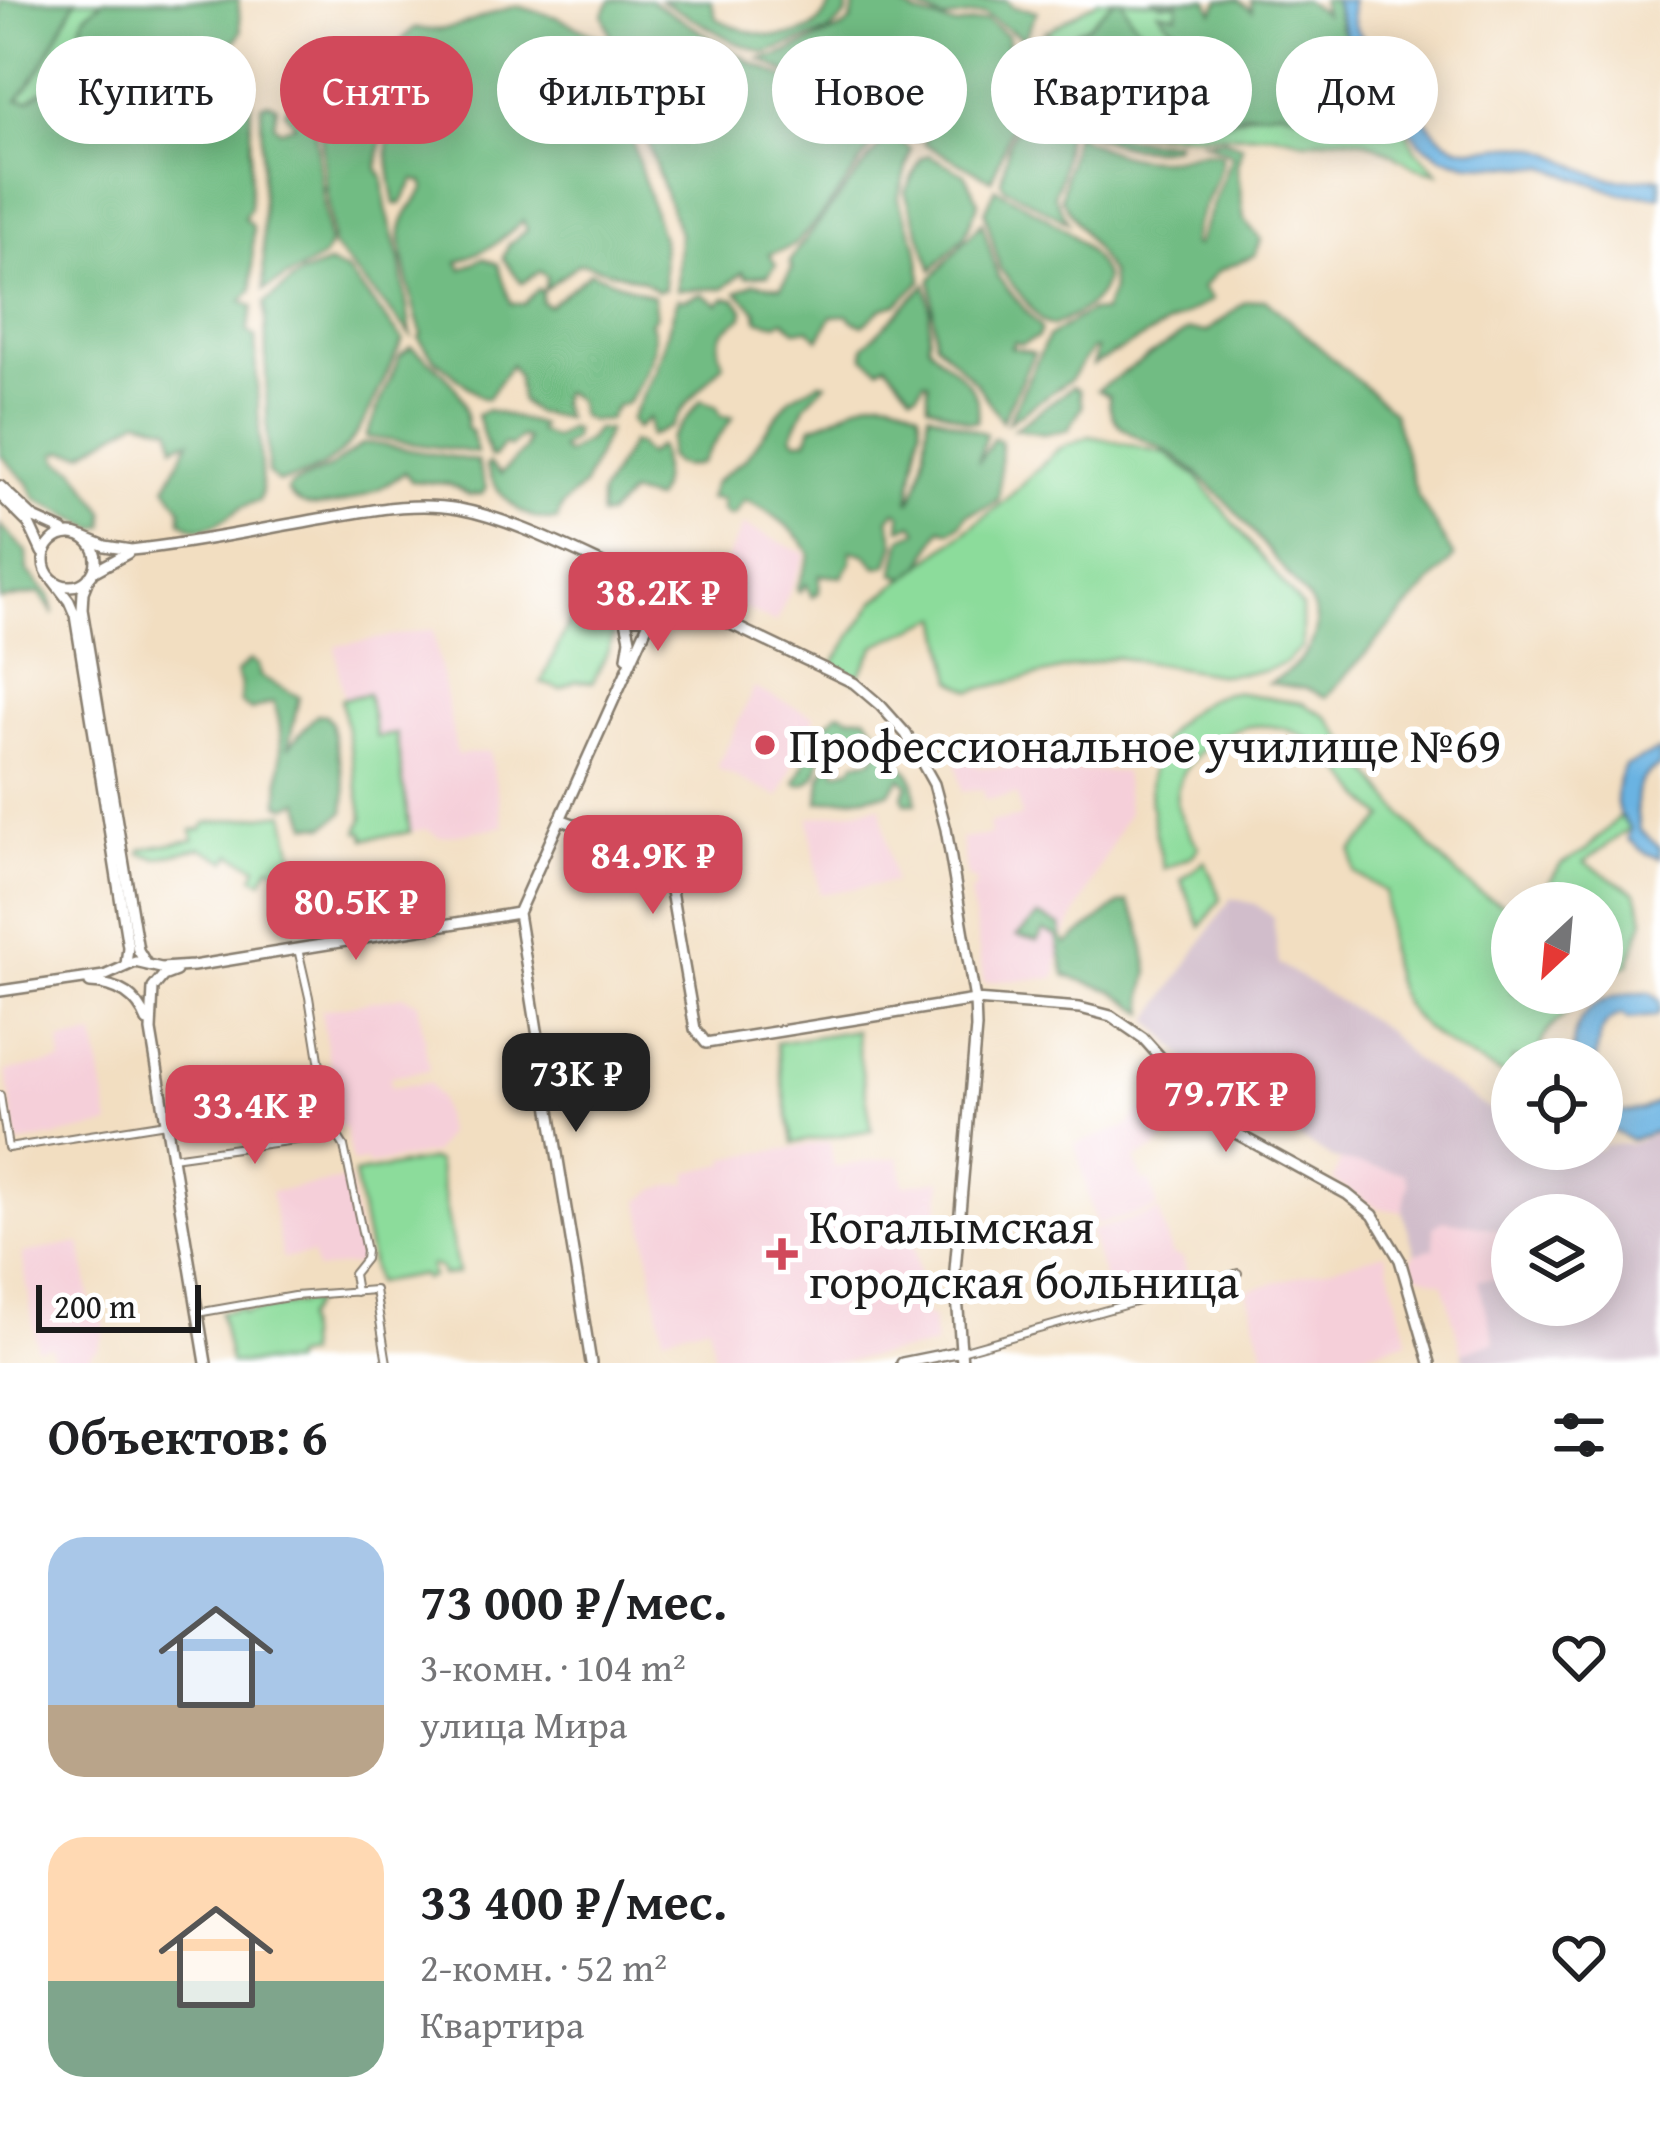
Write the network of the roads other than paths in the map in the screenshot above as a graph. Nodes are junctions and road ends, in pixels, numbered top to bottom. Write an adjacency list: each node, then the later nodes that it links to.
1 (0, 486): 3 (street)
2 (0, 495): 6 (street)
3 (79, 535): 4 (street); 6 (street); 7 (street)
4 (146, 548): 5 (street); 7 (street)
5 (563, 549): 9 (street); 10 (street)
6 (43, 557): 8 (street)
7 (90, 576): 8 (street); 17 (street)
8 (53, 580): 19 (street)
9 (647, 584): 10 (street); 11 (street); 12 (street)
10 (623, 608): 11 (street); 13 (street)
11 (653, 613): 12 (street); 13 (street)
12 (724, 622): 24 (street)
13 (623, 675): 14 (street)
14 (560, 819): 15 (street); 24 (street)
15 (518, 913): 16 (street); 36 (street)
16 (298, 949): 18 (street); 28 (street)
17 (146, 964): 18 (street); 19 (street); 21 (street)
18 (193, 966): 21 (street)
19 (124, 968): 20 (street); 23 (street)
20 (70, 982): 22 (street); 23 (street)
21 (153, 987): 23 (street); 25 (street)
22 (0, 991)
23 (128, 994): 25 (street)
24 (975, 1000): 33 (street); 38 (street)
25 (151, 1031): 27 (street)
26 (0, 1095): 27 (street)
27 (166, 1123): 29 (street)
28 (331, 1135): 29 (street); 31 (street)
29 (172, 1157): 32 (street)
30 (1238, 1273): 33 (street)
31 (356, 1292): 32 (street); 35 (street)
32 (197, 1313): 34 (street)
33 (961, 1357): 37 (street)
34 (206, 1363)
35 (387, 1363)
36 (591, 1363)
37 (902, 1363)
38 (1430, 1363)

